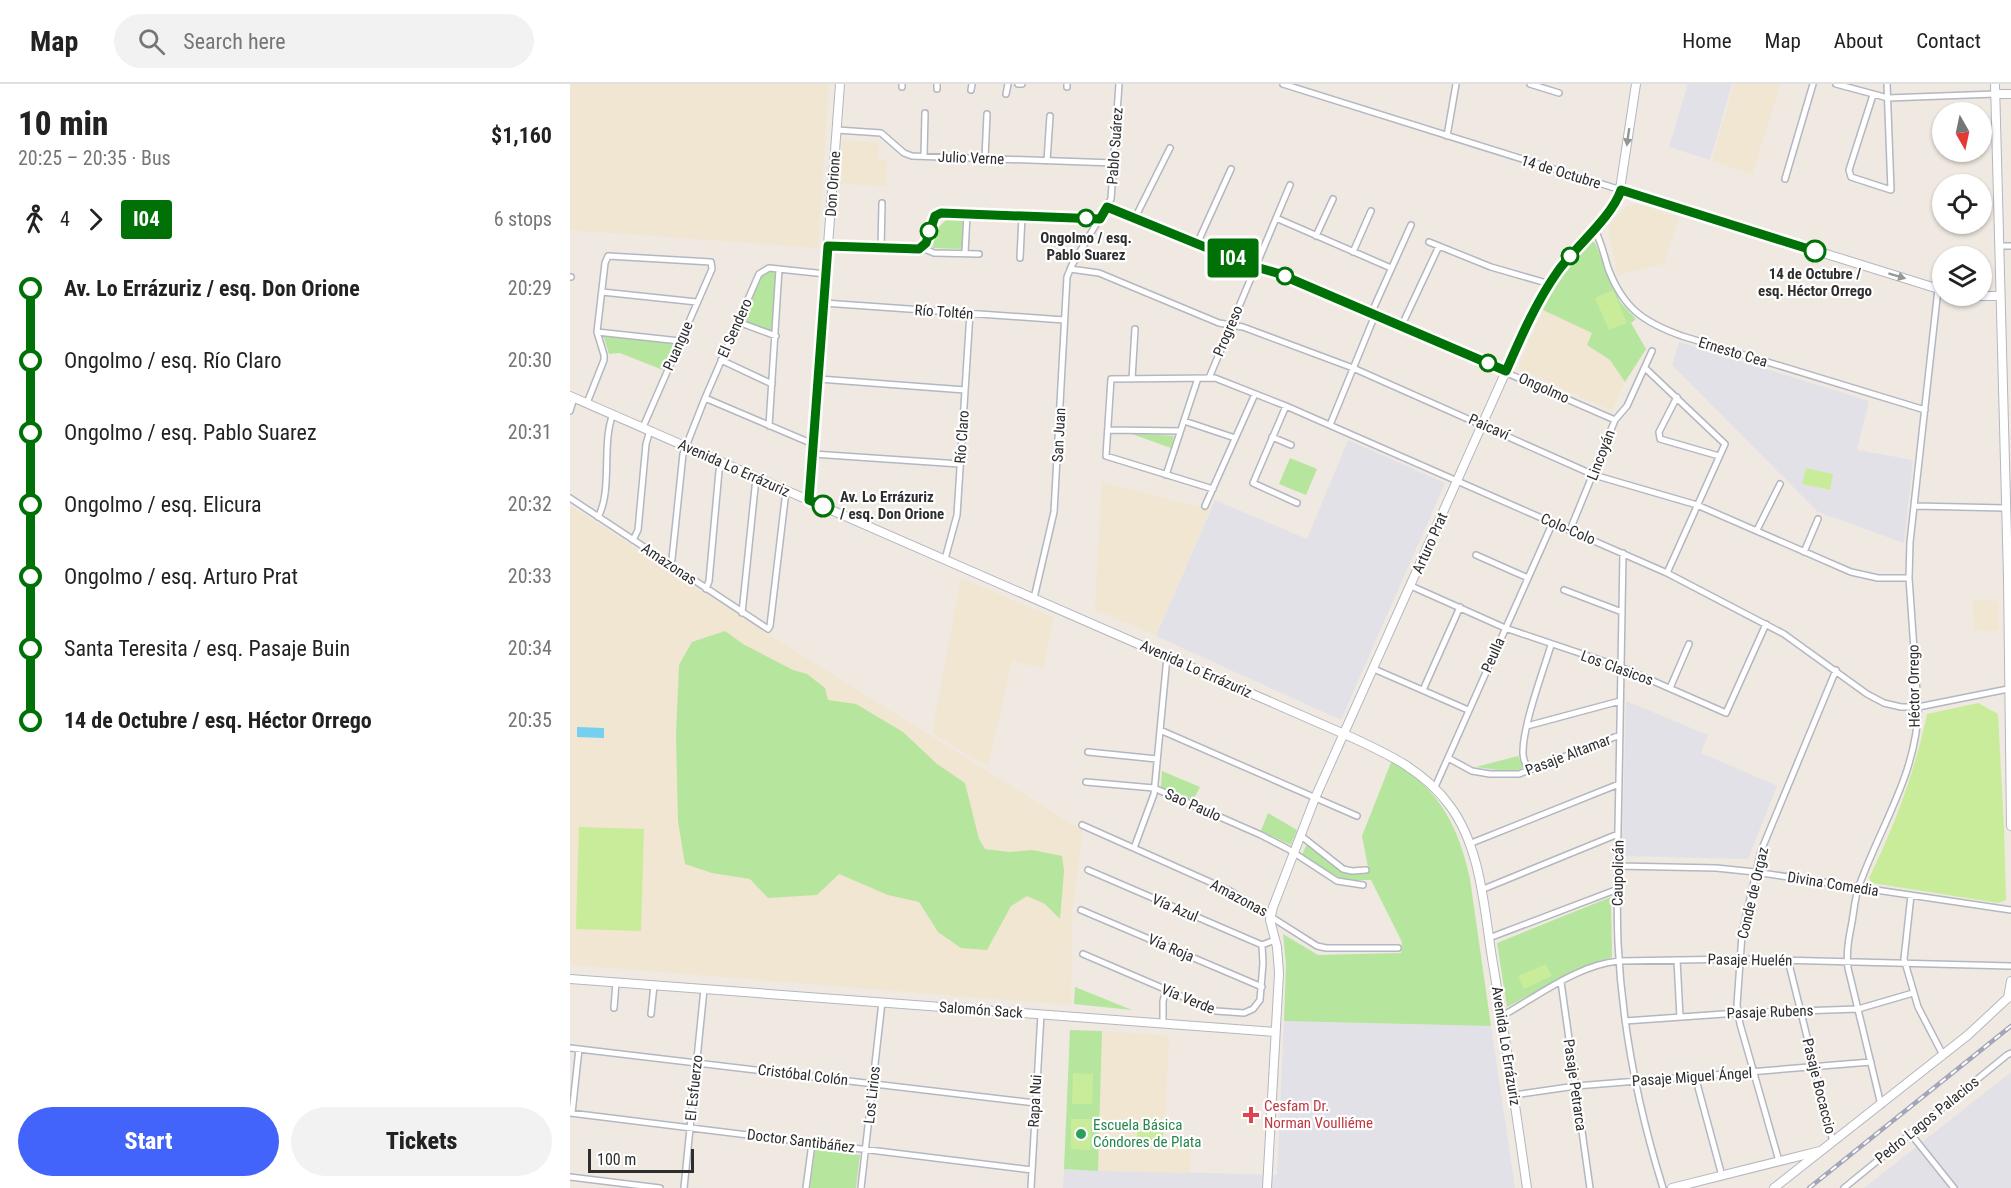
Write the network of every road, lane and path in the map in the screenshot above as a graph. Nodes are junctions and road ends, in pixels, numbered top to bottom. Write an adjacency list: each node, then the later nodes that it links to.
1 (840, 84): 23 (street, Don Orione)
2 (1008, 84): 15 (street)
3 (1119, 84): 29 (street, Pablo Suárez)
4 (1283, 84): 13 (street, 14 de Octubre)
5 (1309, 84): 13 (street)
6 (1456, 84): 24 (street)
7 (1636, 84): 33 (street, one-way to 33)
8 (1814, 84): 31 (street)
9 (1838, 84): 18 (street)
10 (1887, 84): 19 (street)
11 (1995, 84): 16 (street)
12 (1534, 85): 14 (street)
13 (1308, 92): 24 (street, 14 de Octubre)
14 (1559, 93)
15 (1006, 94)
16 (1995, 94): 17 (street); 19 (street); 50 (street)
17 (2011, 94)
18 (1873, 95): 19 (street); 19 (street)
19 (1888, 98)
20 (925, 113): 26 (street)
21 (987, 114): 27 (street)
22 (1050, 116): 28 (street)
23 (837, 130): 26 (street, Julio Verne); 48 (street, Don Orione)
24 (1447, 136): 33 (street, 14 de Octubre)
25 (1170, 148): 40 (street)
26 (924, 156): 27 (street, Julio Verne)
27 (985, 158): 28 (street, Julio Verne)
28 (1047, 161): 29 (street, Julio Verne)
29 (1114, 163): 36 (street, Pablo Suárez)
30 (1231, 170): 47 (street)
31 (1785, 179)
32 (1290, 185): 41 (street, Progreso)
33 (1621, 190): 44 (street, Arturo Prat); 64 (street, 14 de Octubre, one-way to 64)
34 (1333, 199): 45 (street)
35 (882, 203): 53 (street)
36 (1107, 207): 40 (street, Ongolmo); 42 (street, Pablo Suárez)
37 (1371, 211): 54 (street)
38 (967, 214): 39 (street); 52 (street); 55 (street)
39 (1022, 216): 42 (street); 57 (street)
40 (1135, 218): 47 (street, Ongolmo)
41 (1276, 218): 45 (street); 58 (street, Progreso)
42 (1100, 219): 61 (street, Pablo Suárez)
43 (1411, 225): 59 (street)
44 (1594, 228): 63 (street, Arturo Prat); 98 (street, Ernesto Cea)
45 (1316, 236): 54 (street)
46 (1429, 242): 49 (street)
47 (1197, 244): 58 (street, Ongolmo)
48 (828, 246): 53 (street); 62 (street, Don Orione)
49 (1439, 246): 63 (street); 76 (street)
50 (1999, 246): 51 (street); 67 (street)
51 (2011, 246)
52 (922, 248): 53 (street); 55 (street)
53 (880, 249)
54 (1353, 252): 59 (street)
55 (964, 253): 56 (street)
56 (979, 254)
57 (1020, 258)
58 (1256, 266): 72 (street, Ongolmo); 75 (street, Progreso)
59 (1391, 268): 72 (street)
60 (779, 269): 62 (street); 74 (street, El Sendero); 79 (street)
61 (1070, 269): 73 (street, San Juan); 75 (street, Paicaví)
62 (826, 274): 69 (street, Don Orione)
63 (1550, 284): 85 (street, Arturo Prat)
64 (1932, 287)
65 (602, 292): 68 (street); 68 (street, Puangue); 78 (street)
66 (1992, 296): 67 (street)
67 (2000, 296): 131 (street)
68 (697, 302): 80 (street, Puangue)
69 (824, 303): 71 (street, Río Toltén); 88 (street, Don Orione)
70 (1938, 306): 98 (street, Héctor Orrego)
71 (970, 314): 73 (street, Río Toltén); 91 (street, Río Claro)
72 (1373, 315): 76 (street, Ongolmo); 83 (street)
73 (1064, 320): 149 (street, San Juan)
74 (738, 322): 79 (street); 82 (street, El Sendero)
75 (1231, 325): 83 (street, Paicaví); 87 (street, Progreso)
76 (1401, 327): 85 (street, Ongolmo)
77 (1135, 329): 89 (street)
78 (597, 332): 80 (street); 96 (street)
79 (776, 336): 90 (street)
80 (680, 341): 106 (street, Puangue)
81 (1652, 351): 84 (street, Lincoyán)
82 (721, 360): 90 (street); 95 (street, El Sendero)
83 (1353, 368): 103 (street, Paicaví); 104 (street)
84 (1645, 368): 94 (street); 101 (street, Lincoyán)
85 (1506, 371): 101 (street, Ongolmo); 103 (street, Arturo Prat)
86 (1198, 378): 87 (street, Colo-Colo); 89 (street, Colo-Colo); 102 (street)
87 (1209, 378): 92 (street, Colo-Colo)
88 (819, 379): 91 (street); 111 (street, Don Orione)
89 (1132, 379): 107 (street, Colo-Colo)
90 (772, 384): 105 (street)
91 (965, 390): 117 (street, Río Claro)
92 (1255, 394): 97 (street, Colo-Colo); 110 (street)
93 (572, 397): 96 (street, Avenida Lo Errázuriz); 99 (street)
94 (1677, 397): 115 (street); 115 (street)
95 (705, 398): 105 (street); 113 (street, El Sendero)
96 (587, 403): 100 (street, Avenida Lo Errázuriz)
97 (1286, 406): 104 (street, Colo-Colo); 109 (street)
98 (1925, 410): 130 (street, Héctor Orrego)
99 (570, 411)
100 (613, 414): 106 (street, Avenida Lo Errázuriz); 132 (street)
101 (1615, 420): 119 (street, Lincoyán)
102 (1184, 421): 108 (street); 110 (street)
103 (1483, 424): 119 (street, Paicaví); 121 (street, Arturo Prat)
104 (1330, 425): 121 (street, Colo-Colo)
105 (769, 426): 111 (street)
106 (646, 429): 113 (street, Avenida Lo Errázuriz); 137 (street, Puangue)
107 (1108, 430): 108 (street); 118 (street)
108 (1180, 431): 118 (street)
109 (1272, 437): 112 (street); 127 (street)
110 (1235, 438): 123 (street)
111 (814, 444): 114 (street, Don Orione)
112 (1291, 445)
113 (686, 446): 116 (street, Avenida Lo Errázuriz); 142 (street, El Sendero)
114 (813, 454): 117 (street); 126 (street, Don Orione)
115 (1719, 456): 128 (street)
116 (722, 463): 120 (street, Avenida Lo Errázuriz); 147 (street)
117 (960, 464): 141 (street, Río Claro)
118 (1166, 474): 123 (street)
119 (1594, 475): 128 (street, Paicaví); 135 (street, Lincoyán)
120 (756, 478): 124 (street, Avenida Lo Errázuriz); 152 (street)
121 (1457, 481): 134 (street, Colo-Colo); 146 (street, Arturo Prat)
122 (1780, 484): 136 (street)
123 (1213, 489): 129 (street)
124 (786, 491): 126 (street, Avenida Lo Errázuriz); 152 (street, Amazonas)
125 (570, 498): 132 (street, Amazonas)
126 (809, 500): 141 (street, Avenida Lo Errázuriz)
127 (1297, 503)
128 (1698, 505): 136 (street, Paicaví); 143 (street)
129 (1205, 506)
130 (1915, 506): 131 (street); 145 (street, Héctor Orrego)
131 (2005, 508): 162 (street)
132 (598, 517): 137 (street, Amazonas)
133 (1818, 519): 138 (street)
134 (1552, 522): 135 (street, Colo-Colo); 144 (street, Peulla)
135 (1570, 530): 139 (street, Colo-Colo)
136 (1757, 530): 138 (street, Paicaví)
137 (633, 540): 142 (street, Amazonas)
138 (1804, 552): 145 (street, Paicaví)
139 (1623, 553): 143 (street, Colo-Colo); 151 (street, Caupolicán)
140 (1476, 555): 144 (street)
141 (945, 559): 149 (street, Avenida Lo Errázuriz)
142 (670, 565): 147 (street, Amazonas)
143 (1667, 573): 153 (street, Colo-Colo)
144 (1528, 578): 154 (street, Peulla)
145 (1909, 578): 165 (street, Héctor Orrego)
146 (1411, 586): 150 (street, Los Clasicos); 159 (street, Arturo Prat)
147 (705, 589): 152 (street, Amazonas)
148 (1564, 590): 151 (street)
149 (1034, 598): 157 (street, Avenida Lo Errázuriz)
150 (1460, 607): 154 (street, Los Clasicos); 163 (street)
151 (1622, 612): 158 (street, Caupolicán)
152 (742, 613)
153 (1766, 624): 160 (street, Colo-Colo); 161 (street, Los Clasicos)
154 (1505, 627): 156 (street, Los Clasicos); 166 (street, Peulla)
155 (1689, 644): 161 (street)
156 (1551, 645): 158 (street, Los Clasicos); 168 (street)
157 (1167, 657): 169 (street); 170 (street, Avenida Lo Errázuriz)
158 (1621, 667): 161 (street, Los Clasicos); 164 (street, Caupolicán)
159 (1374, 669): 163 (street); 170 (street, Arturo Prat)
160 (1836, 670): 165 (street, Colo-Colo); 192 (street, Conde de Orgaz)
161 (1670, 688)
162 (2008, 689): 165 (street, Colo-Colo); 167 (street)
163 (1423, 690): 166 (street)
164 (1620, 701): 168 (street); 171 (street, Caupolicán)
165 (1918, 707): 194 (street, Héctor Orrego)
166 (1468, 711): 173 (street, Peulla)
167 (2010, 720): 183 (street)
168 (1527, 726): 175 (street)
169 (1160, 730): 174 (street); 180 (street)
170 (1345, 734): 178 (street, Avenida Lo Errázuriz); 180 (street, Arturo Prat)
171 (1620, 735): 175 (street, Pasaje Altamar); 177 (street, Caupolicán)
172 (1088, 752): 174 (street)
173 (1448, 758): 175 (street, Pasaje Altamar); 178 (street, Peulla)
174 (1156, 759): 179 (street)
175 (1529, 771)
176 (1086, 782): 179 (street, Sao Paulo)
177 (1619, 784): 184 (street, Caupolicán); 186 (street)
178 (1435, 787): 186 (street, Avenida Lo Errázuriz)
179 (1154, 788): 187 (street); 188 (street, Sao Paulo)
180 (1315, 798): 181 (street); 185 (street, Arturo Prat)
181 (1357, 816)
182 (1082, 825): 187 (street, Amazonas)
183 (2011, 826)
184 (1618, 834): 189 (street, Caupolicán); 196 (street)
185 (1300, 835): 188 (street, Arturo Prat); 191 (street)
186 (1469, 844): 196 (street, Avenida Lo Errázuriz)
187 (1134, 848): 200 (street, Amazonas)
188 (1293, 852): 193 (street, Sao Paulo); 200 (street, Arturo Prat)
189 (1618, 866): 192 (street, Divina Comedia); 195 (street, Caupolicán)
190 (1088, 870): 203 (street, Vía Azul)
191 (1365, 870)
192 (1755, 872): 194 (street, Divina Comedia); 206 (street, Conde de Orgaz)
193 (1363, 885)
194 (1858, 888): 197 (street, Divina Comedia); 210 (street, Héctor Orrego)
195 (1617, 889): 201 (street); 209 (street, Caupolicán)
196 (1481, 890): 201 (street, Avenida Lo Errázuriz)
197 (1911, 895): 199 (street, Divina Comedia); 211 (street)
198 (1081, 910): 218 (street, Vía Roja)
199 (2011, 910)
200 (1270, 915): 202 (street); 204 (street, Amazonas)
201 (1489, 938): 230 (street, Avenida Lo Errázuriz)
202 (1275, 940): 203 (street); 234 (street)
203 (1262, 945): 218 (street, Vía Verde)
204 (1398, 948)
205 (1083, 954): 220 (street, Vía Verde)
206 (1739, 959): 207 (street, Pasaje Huelén); 208 (street, Pasaje Huelén); 227 (street, Conde de Orgaz)
207 (1677, 960): 209 (street, Pasaje Huelén); 231 (street)
208 (1788, 960): 210 (street, Pasaje Huelén); 226 (street, Pasaje Bocaccio)
209 (1619, 961): 216 (street, Pasaje Huelén); 232 (street, Caupolicán)
210 (1847, 962): 211 (street, Pasaje Huelén); 225 (street, Héctor Orrego)
211 (1905, 964): 212 (street, Pasaje Huelén); 221 (street)
212 (2011, 966)
213 (570, 979): 215 (street, Salomón Sack)
214 (2011, 981): 222 (street)
215 (616, 982): 217 (street, Salomón Sack); 224 (street)
216 (1561, 982): 230 (street, Pasaje Huelén); 246 (street, Pasaje Petrarca)
217 (654, 985): 219 (street, Salomón Sack); 228 (street)
218 (1262, 987): 220 (street, Vía Verde)
219 (704, 989): 223 (street, Salomón Sack); 240 (street, El Esfuerzo)
220 (1166, 990): 233 (street)
221 (1913, 993): 225 (street, Pasaje Rubens); 238 (street)
222 (2010, 996): 238 (street)
223 (882, 1002): 229 (street, Salomón Sack); 245 (street, Los Lirios)
224 (614, 1008)
225 (1858, 1009): 226 (street, Pasaje Rubens); 239 (street, Héctor Orrego)
226 (1799, 1011): 227 (street, Pasaje Rubens); 241 (street, Pasaje Bocaccio)
227 (1738, 1013): 231 (street, Pasaje Rubens); 242 (street, Conde de Orgaz)
228 (651, 1014)
229 (1041, 1014): 233 (street, Salomón Sack); 248 (street, Rapa Nui)
230 (1502, 1016): 247 (street, Avenida Lo Errázuriz)
231 (1680, 1017): 232 (street, Pasaje Rubens)
232 (1625, 1021): 244 (street, Caupolicán)
233 (1163, 1023): 234 (street, Salomón Sack)
234 (1275, 1032): 266 (street)
235 (570, 1048): 236 (street, Cristóbal Colón)
236 (579, 1048): 240 (street, Cristóbal Colón); 250 (street)
237 (2011, 1053): 252 (street, Pedro Lagos Palacios)
238 (1943, 1055): 249 (street)
239 (1871, 1062): 241 (street, Pasaje Miguel Ángel); 249 (street, Héctor Orrego)
240 (696, 1063): 245 (street, Cristóbal Colón); 251 (street, El Esfuerzo)
241 (1814, 1067): 242 (street, Pasaje Miguel Ángel); 253 (street, Pasaje Bocaccio)
242 (1754, 1072): 243 (street, Pasaje Miguel Ángel); 257 (street, Conde de Orgaz)
243 (1695, 1076): 244 (street, Pasaje Miguel Ángel); 259 (street)
244 (1635, 1081): 246 (street, Pasaje Miguel Ángel); 269 (street, Caupolicán)
245 (873, 1084): 248 (street, Cristóbal Colón); 255 (street, Los Lirios)
246 (1576, 1086): 247 (street, Pasaje Miguel Ángel); 268 (street, Pasaje Petrarca)
247 (1514, 1095): 267 (street, Avenida Lo Errázuriz)
248 (1035, 1103): 258 (street, Rapa Nui)
249 (1881, 1105): 253 (street)
250 (571, 1113): 251 (street, Doctor Santibáñez)
251 (690, 1128): 254 (street, Doctor Santibáñez); 262 (street, El Esfuerzo)
252 (1910, 1133): 272 (street, Pedro Lagos Palacios); 273 (street)
253 (1833, 1142): 256 (street)
254 (812, 1143): 255 (street, Doctor Santibáñez); 263 (street)
255 (866, 1149): 258 (street, Doctor Santibáñez); 264 (street, Los Lirios)
256 (1823, 1150): 257 (street); 271 (street)
257 (1779, 1161): 259 (street)
258 (1032, 1170): 265 (street, Rapa Nui)
259 (1722, 1176): 270 (street)
260 (570, 1177): 261 (street)
261 (660, 1188)
262 (684, 1188)
263 (806, 1188)
264 (861, 1188)
265 (1031, 1188)
266 (1267, 1188)
267 (1527, 1188)
268 (1590, 1188)
269 (1663, 1188)
270 (1672, 1188)
271 (1774, 1188)
272 (1844, 1188)
273 (1954, 1188)

